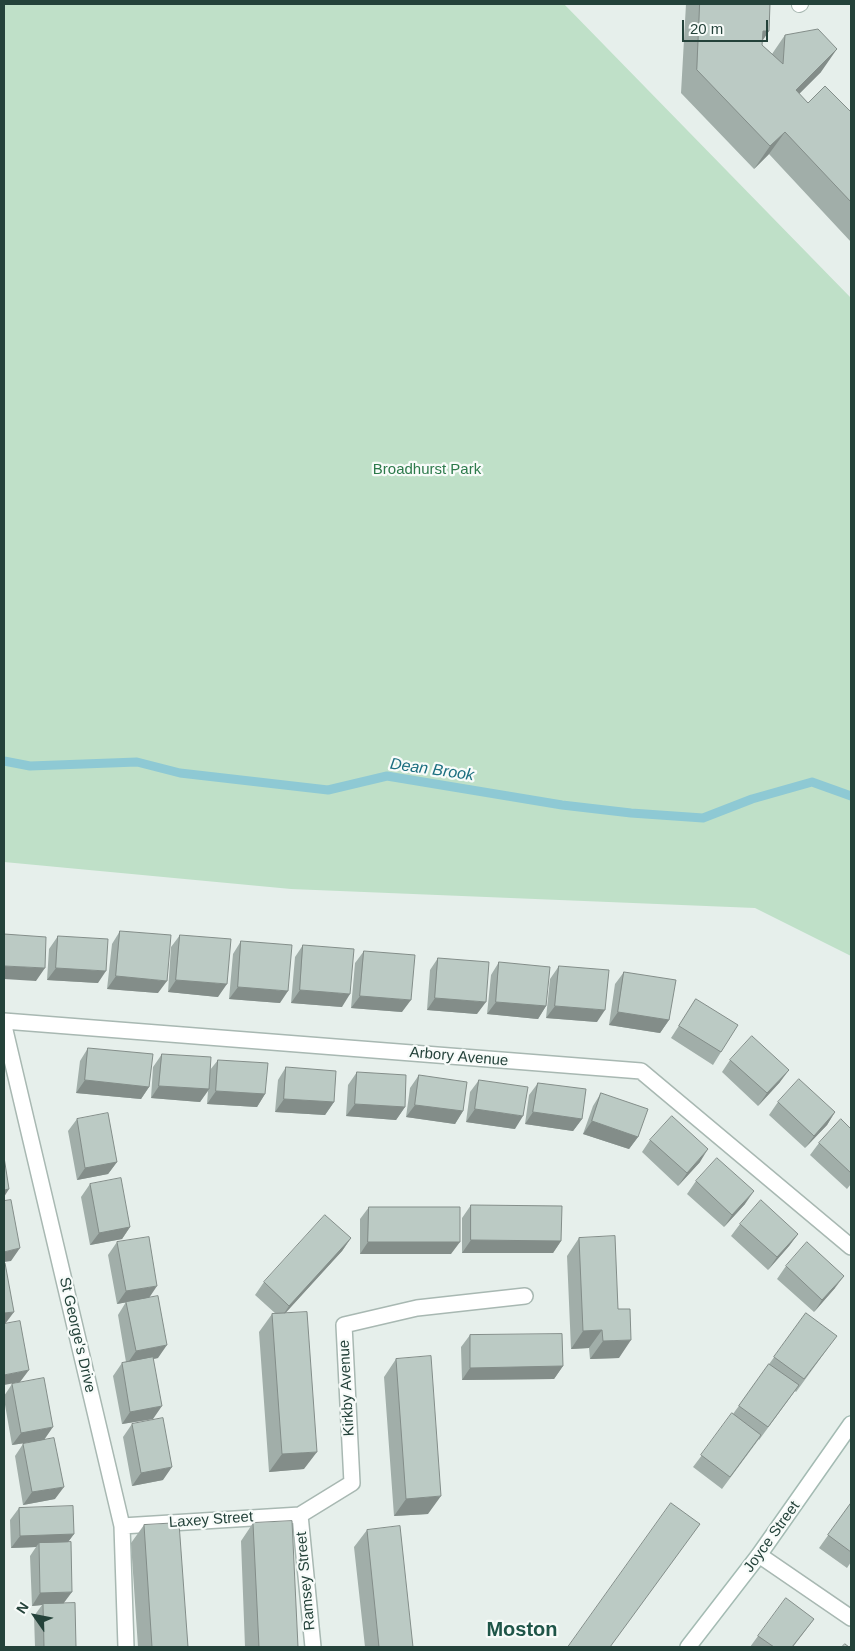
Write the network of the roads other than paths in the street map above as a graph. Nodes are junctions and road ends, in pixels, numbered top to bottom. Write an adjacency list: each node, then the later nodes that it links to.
1 (4, 1021): 3 (street, Arbory Avenue)
2 (4, 1026): 7 (street, St George's Drive)
3 (851, 1247)
4 (524, 1296): 6 (street, Kirkby Avenue)
5 (851, 1424): 8 (street, Joyce Street)
6 (300, 1515): 7 (street, Laxey Street); 11 (street, Ramsey Street)
7 (122, 1526): 10 (street, St George's Drive)
8 (759, 1555): 9 (street); 12 (street, Joyce Street)
9 (851, 1618)
10 (126, 1647)
11 (313, 1647)
12 (688, 1647)

